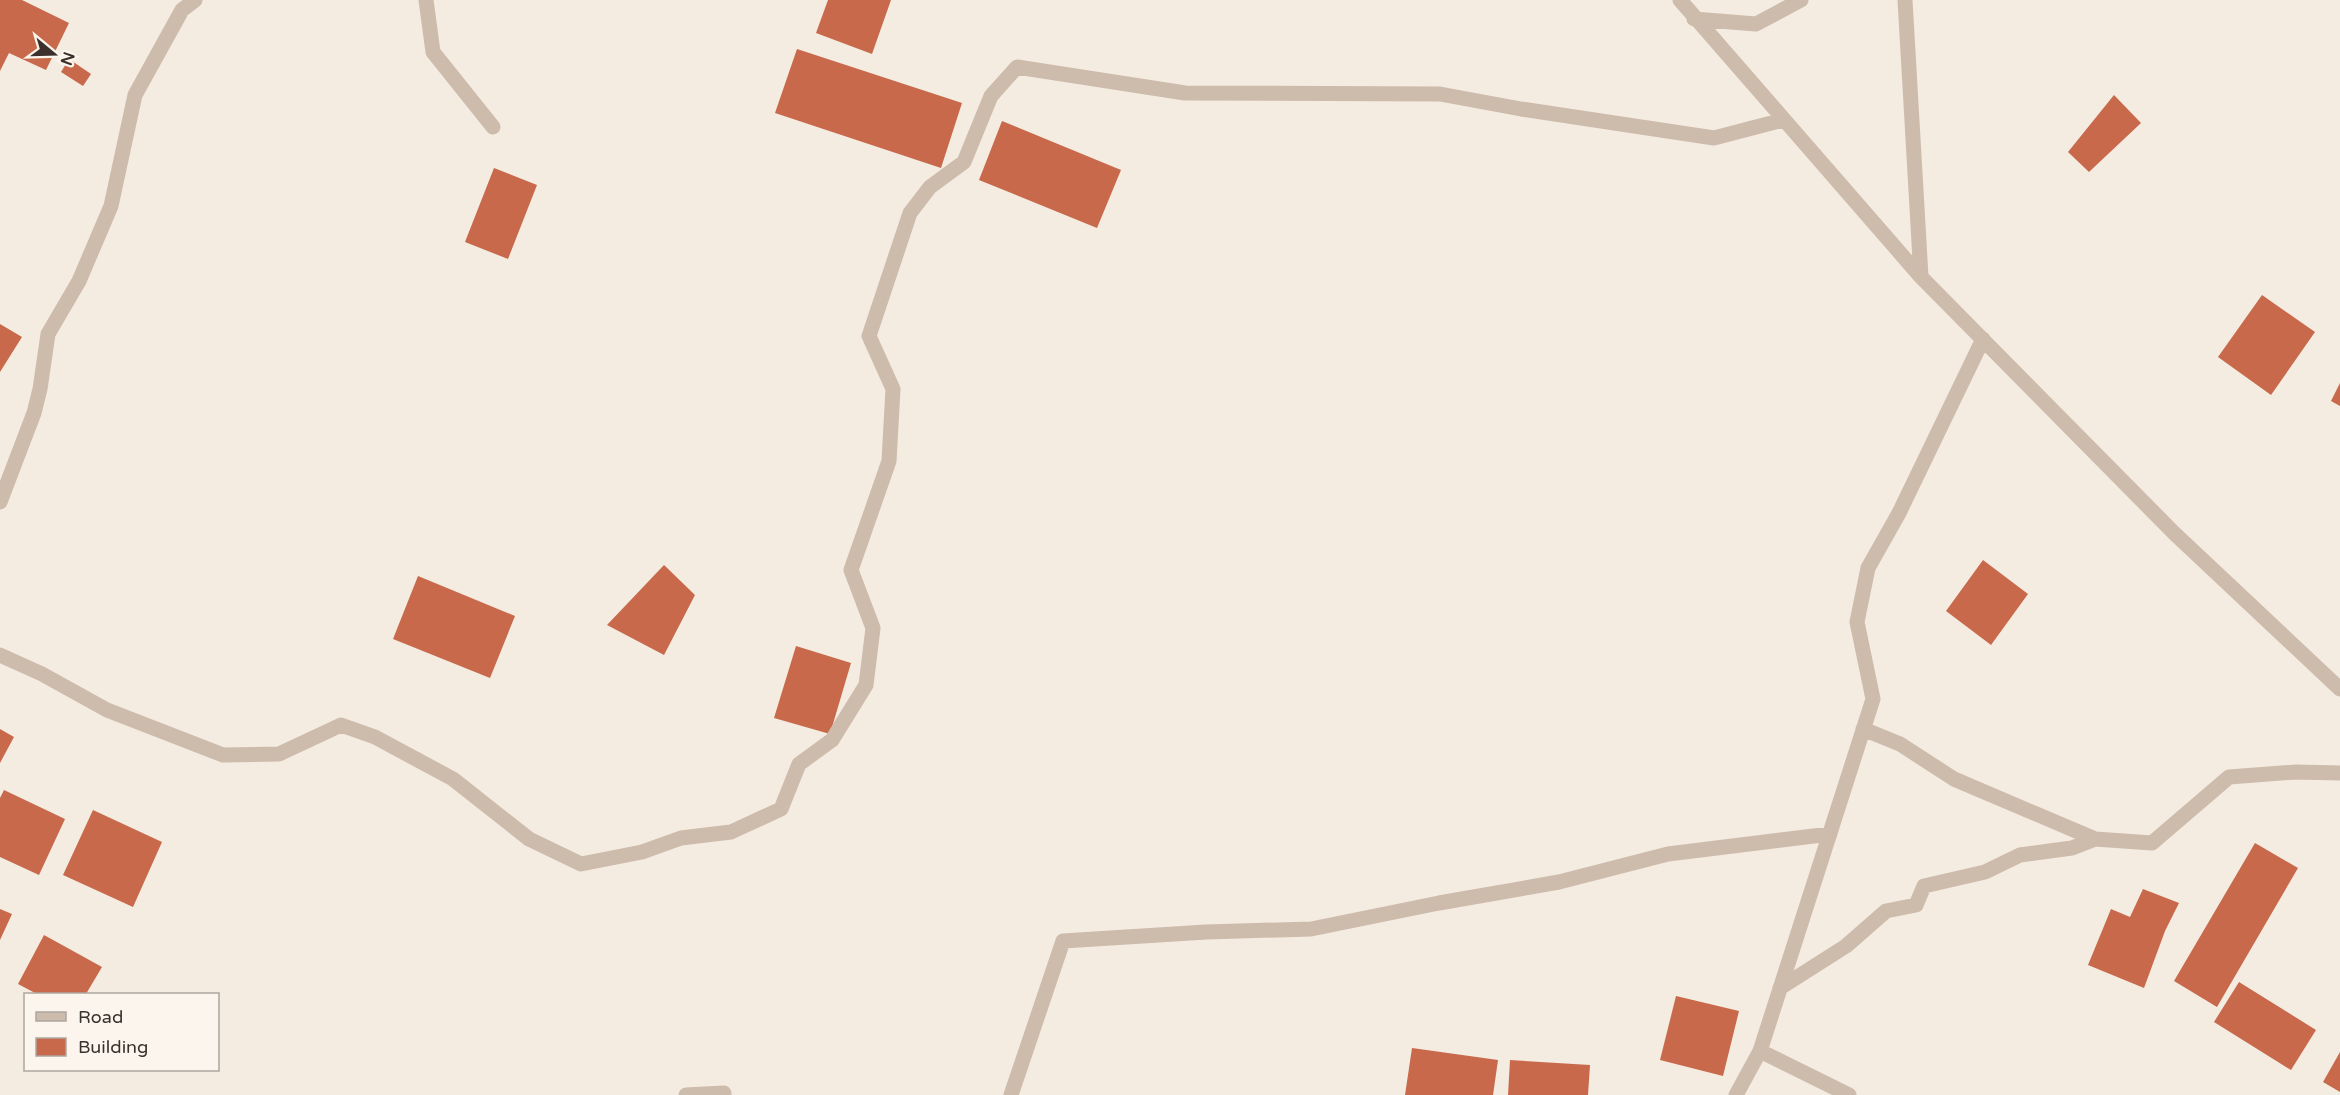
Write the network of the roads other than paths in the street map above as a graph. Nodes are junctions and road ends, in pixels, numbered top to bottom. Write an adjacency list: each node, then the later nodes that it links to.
1 (195, 0): 11 (street)
2 (426, 0): 8 (street)
3 (1680, 0): 6 (street)
4 (1801, 0): 6 (street)
5 (1905, 0): 9 (street)
6 (1694, 19): 7 (street)
7 (1783, 120): 9 (street); 12 (street)
8 (493, 127)
9 (1921, 277): 10 (street)
10 (1983, 339): 13 (street); 14 (street)
11 (0, 502)
12 (0, 655)
13 (2340, 688)
14 (1863, 729): 16 (street); 17 (street)
15 (2340, 773): 17 (street)
16 (1830, 834): 18 (street); 22 (street)
17 (2095, 838): 18 (street)
18 (1780, 988): 19 (street)
19 (1760, 1051): 23 (street); 24 (street)
20 (686, 1095): 21 (street)
21 (724, 1095)
22 (1011, 1095)
23 (1736, 1095)
24 (1849, 1095)

